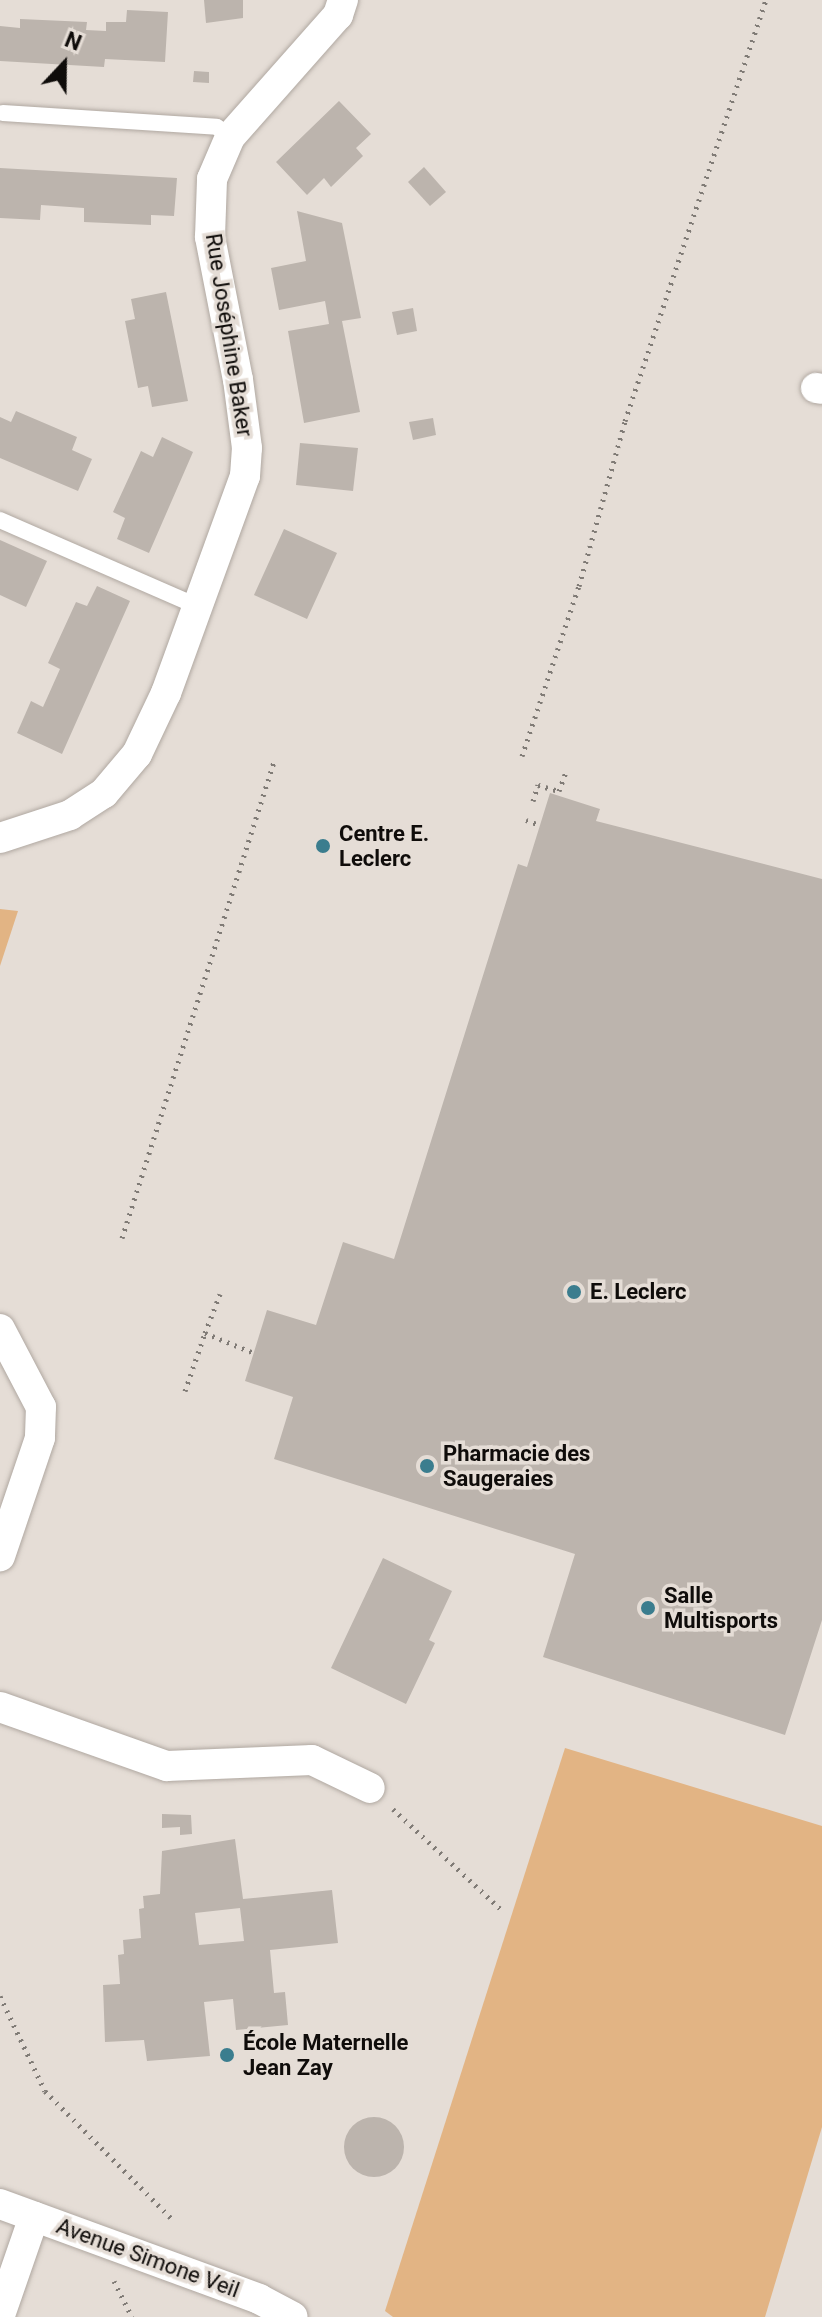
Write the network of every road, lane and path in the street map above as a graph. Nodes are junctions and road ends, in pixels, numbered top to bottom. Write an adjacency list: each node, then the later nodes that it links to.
1 (766, 0): 7 (path)
2 (341, 7): 4 (street, Rue Joséphine Baker)
3 (3, 113): 4 (lane)
4 (230, 137): 6 (street, Rue Joséphine Baker)
5 (0, 520): 6 (lane)
6 (201, 608): 13 (street, Rue Joséphine Baker)
7 (522, 756)
8 (274, 763): 14 (path)
9 (566, 772): 10 (path)
10 (533, 801)
11 (526, 820): 12 (path)
12 (540, 825)
13 (0, 838)
14 (122, 1238)
15 (220, 1294): 17 (path)
16 (0, 1329): 20 (street)
17 (205, 1333): 18 (path); 19 (path)
18 (254, 1353)
19 (185, 1391)
20 (0, 1556)
21 (0, 1707): 22 (street)
22 (370, 1788): 23 (path)
23 (504, 1912)
24 (0, 1996): 27 (path)
25 (0, 2204): 26 (street, Avenue Simone Veil)
26 (34, 2217): 28 (street); 29 (street, Avenue Simone Veil)
27 (173, 2220)
28 (0, 2315)
29 (293, 2317)

